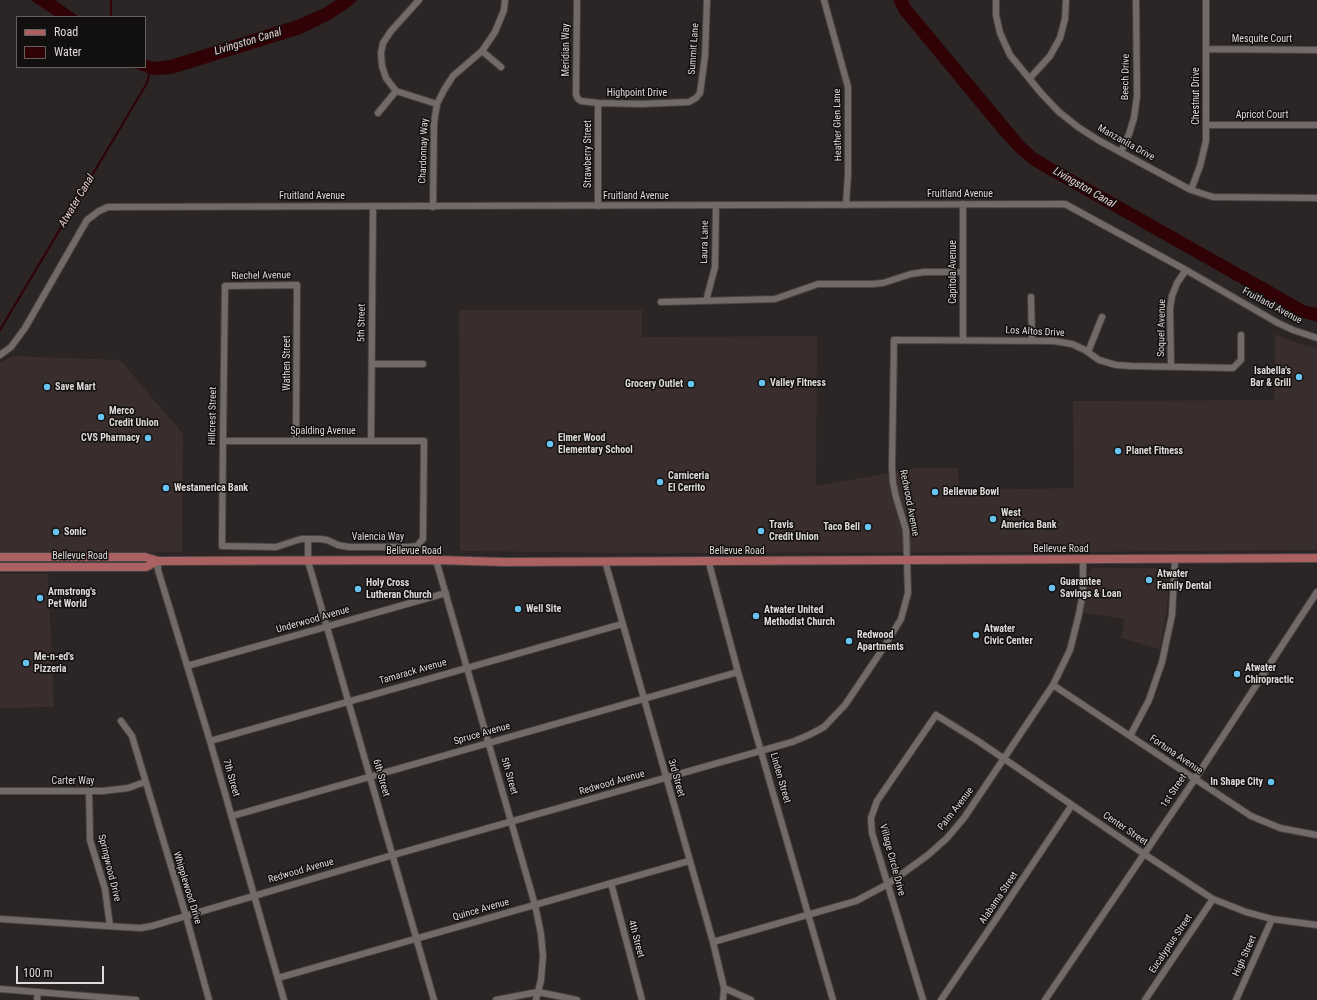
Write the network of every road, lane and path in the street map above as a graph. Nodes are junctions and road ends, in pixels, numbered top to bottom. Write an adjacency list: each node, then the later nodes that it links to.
1 (419, 0): 15 (street)
2 (505, 0): 11 (street, Chardonnay Way)
3 (576, 0): 17 (street, Meridian Way)
4 (706, 0): 16 (street, Summit Lane)
5 (824, 0): 28 (street, Heather Glen Lane)
6 (996, 0): 14 (street, Manzanita Drive)
7 (1066, 0): 14 (street)
8 (1136, 0): 23 (street, Beech Drive)
9 (1206, 0): 10 (street, Chestnut Drive)
10 (1207, 49): 12 (street, Mesquite Court); 21 (street, Chestnut Drive)
11 (482, 50): 13 (street); 19 (street, Chardonnay Way)
12 (1317, 50)
13 (501, 67)
14 (1030, 78): 23 (street, Manzanita Drive)
15 (396, 91): 19 (street); 20 (street)
16 (696, 98): 18 (street, Highpoint Drive)
17 (578, 99): 18 (street, Highpoint Drive)
18 (598, 103): 30 (street, Strawberry Street)
19 (438, 104): 31 (street, Chardonnay Way)
20 (378, 113)
21 (1206, 125): 22 (street, Apricot Court); 24 (street, Chestnut Drive)
22 (1317, 125)
23 (1121, 152): 24 (street, Manzanita Drive)
24 (1191, 190): 25 (street, Manzanita Drive)
25 (1317, 198)
26 (963, 204): 28 (street, Fruitland Avenue); 32 (street, Fruitland Avenue); 33 (street, Capitola Avenue)
27 (716, 205): 28 (street, Fruitland Avenue); 30 (street, Fruitland Avenue); 37 (street, Laura Lane)
28 (846, 205)
29 (373, 206): 31 (street, Fruitland Avenue); 46 (street, Fruitland Avenue); 47 (street, 5th Street)
30 (598, 206): 31 (street, Fruitland Avenue)
31 (433, 207)
32 (1186, 270): 41 (street, Fruitland Avenue); 49 (street, Soquel Avenue)
33 (963, 272): 37 (street); 43 (street, Capitola Avenue)
34 (297, 285): 35 (street, Riechel Avenue); 51 (street, Wathen Street)
35 (225, 286): 50 (street, Hillcrest Street)
36 (1031, 297): 44 (street)
37 (706, 301): 38 (street)
38 (661, 302)
39 (1102, 317): 45 (street)
40 (1241, 335): 49 (street, Los Altos Drive)
41 (1317, 338)
42 (894, 340): 43 (street, Los Altos Drive); 62 (street, Redwood Avenue)
43 (963, 340): 44 (street, Los Altos Drive)
44 (1032, 340): 45 (street, Los Altos Drive)
45 (1088, 352): 49 (street, Los Altos Drive)
46 (0, 355)
47 (372, 364): 48 (street); 52 (street, 5th Street)
48 (423, 364)
49 (1171, 366)
50 (223, 441): 51 (street, Spalding Avenue); 54 (street, Hillcrest Street)
51 (296, 441): 52 (street, Spalding Avenue)
52 (371, 441): 55 (street, Spalding Avenue)
53 (308, 539): 54 (street, Valencia Way); 55 (street, Valencia Way); 64 (street, 6th Street)
54 (222, 546)
55 (417, 546)
56 (0, 557): 57 (main road, Bellevue Road)
57 (34, 557): 63 (main road, Bellevue Road); 68 (main road)
58 (1317, 558): 60 (main road, Bellevue Road)
59 (1083, 559): 60 (main road, Bellevue Road); 62 (main road, Bellevue Road); 76 (street, Palm Avenue)
60 (1175, 559): 81 (street)
61 (436, 560): 64 (main road, Bellevue Road); 65 (main road, Bellevue Road); 69 (street, 5th Street)
62 (907, 560): 66 (main road, Bellevue Road); 84 (street, Redwood Avenue)
63 (158, 561): 64 (main road, Bellevue Road); 68 (main road, Bellevue Road); 73 (street, 7th Street)
64 (308, 561): 72 (street, 6th Street)
65 (605, 561): 66 (main road, Bellevue Road); 71 (street, 3rd Street)
66 (710, 561): 75 (street, Linden Street)
67 (0, 567): 68 (main road, Bellevue Road)
68 (20, 567)
69 (446, 592): 72 (street, Underwood Avenue); 74 (street, 5th Street)
70 (1317, 592): 88 (street, 1st Street)
71 (622, 624): 74 (street, Tamarack Avenue); 77 (street, 3rd Street)
72 (327, 626): 73 (street, Underwood Avenue); 78 (street, 6th Street)
73 (187, 666): 82 (street, 7th Street)
74 (467, 667): 78 (street, Tamarack Avenue); 83 (street, 5th Street)
75 (738, 672): 77 (street, Spruce Avenue); 84 (street, Linden Street)
76 (1053, 685): 81 (street, Fortuna Avenue); 85 (street, Palm Avenue)
77 (643, 699): 83 (street, Spruce Avenue); 87 (street, 3rd Street)
78 (348, 701): 82 (street, Tamarack Avenue); 86 (street, 6th Street)
79 (936, 715): 85 (street, Center Street); 100 (street, Village Circle Drive)
80 (121, 721): 89 (street, Whipplewood Drive)
81 (1130, 736): 88 (street, Fortuna Avenue)
82 (210, 741): 93 (street, 7th Street)
83 (489, 743): 86 (street, Spruce Avenue); 94 (street, 5th Street)
84 (761, 750): 87 (street, Redwood Avenue); 104 (street, Linden Street)
85 (1004, 760): 92 (street, Center Street); 100 (street, Palm Avenue)
86 (370, 776): 93 (street, Spruce Avenue); 97 (street, 6th Street)
87 (666, 778): 94 (street, Redwood Avenue); 98 (street, 3rd Street)
88 (1195, 779): 95 (street, Fortuna Avenue); 96 (street, 1st Street)
89 (145, 782): 91 (street, Carter Way); 105 (street, Whipplewood Drive)
90 (0, 791): 91 (street, Carter Way)
91 (89, 791): 109 (street, Springwood Drive)
92 (1072, 805): 96 (street, Center Street); 130 (street, Alabama Street)
93 (232, 816): 101 (street, 7th Street)
94 (512, 822): 97 (street, Redwood Avenue); 103 (street, 5th Street)
95 (1317, 835)
96 (1144, 854): 102 (street, Center Street); 131 (street, 1st Street)
97 (393, 855): 101 (street, Redwood Avenue); 110 (street, 6th Street)
98 (689, 861): 99 (street, Quince Avenue); 111 (street, 3rd Street)
99 (610, 883): 103 (street, Quince Avenue); 125 (street, 4th Street)
100 (888, 884): 104 (street, Palm Avenue); 129 (street, Village Circle Drive)
101 (254, 896): 105 (street, Redwood Avenue); 112 (street, 7th Street)
102 (1213, 898): 107 (street, Center Street); 132 (street, Eucalyptus Street)
103 (535, 905): 110 (street, Quince Avenue); 116 (street, 5th Street)
104 (809, 915): 111 (street, Palm Avenue); 128 (street, Linden Street)
105 (186, 916): 109 (street, Redwood Avenue); 119 (street, Whipplewood Drive)
106 (0, 919): 109 (street, Redwood Avenue)
107 (1272, 919): 108 (street, Center Street); 133 (street, High Street)
108 (1317, 925)
109 (110, 926)
110 (416, 939): 112 (street, Quince Avenue); 121 (street, 6th Street)
111 (713, 942): 113 (street, 3rd Street)
112 (278, 978): 120 (street, 7th Street)
113 (724, 988): 126 (street, 3rd Street); 127 (street)
114 (0, 989): 115 (street)
115 (38, 992): 117 (street); 118 (street)
116 (538, 992): 122 (street); 123 (street, 5th Street); 124 (street)
117 (37, 1000)
118 (136, 1000)
119 (209, 1000)
120 (284, 1000)
121 (434, 1000)
122 (496, 1000)
123 (536, 1000)
124 (577, 1000)
125 (642, 1000)
126 (723, 1000)
127 (751, 1000)
128 (833, 1000)
129 (923, 1000)
130 (941, 1000)
131 (1046, 1000)
132 (1145, 1000)
133 (1236, 1000)

